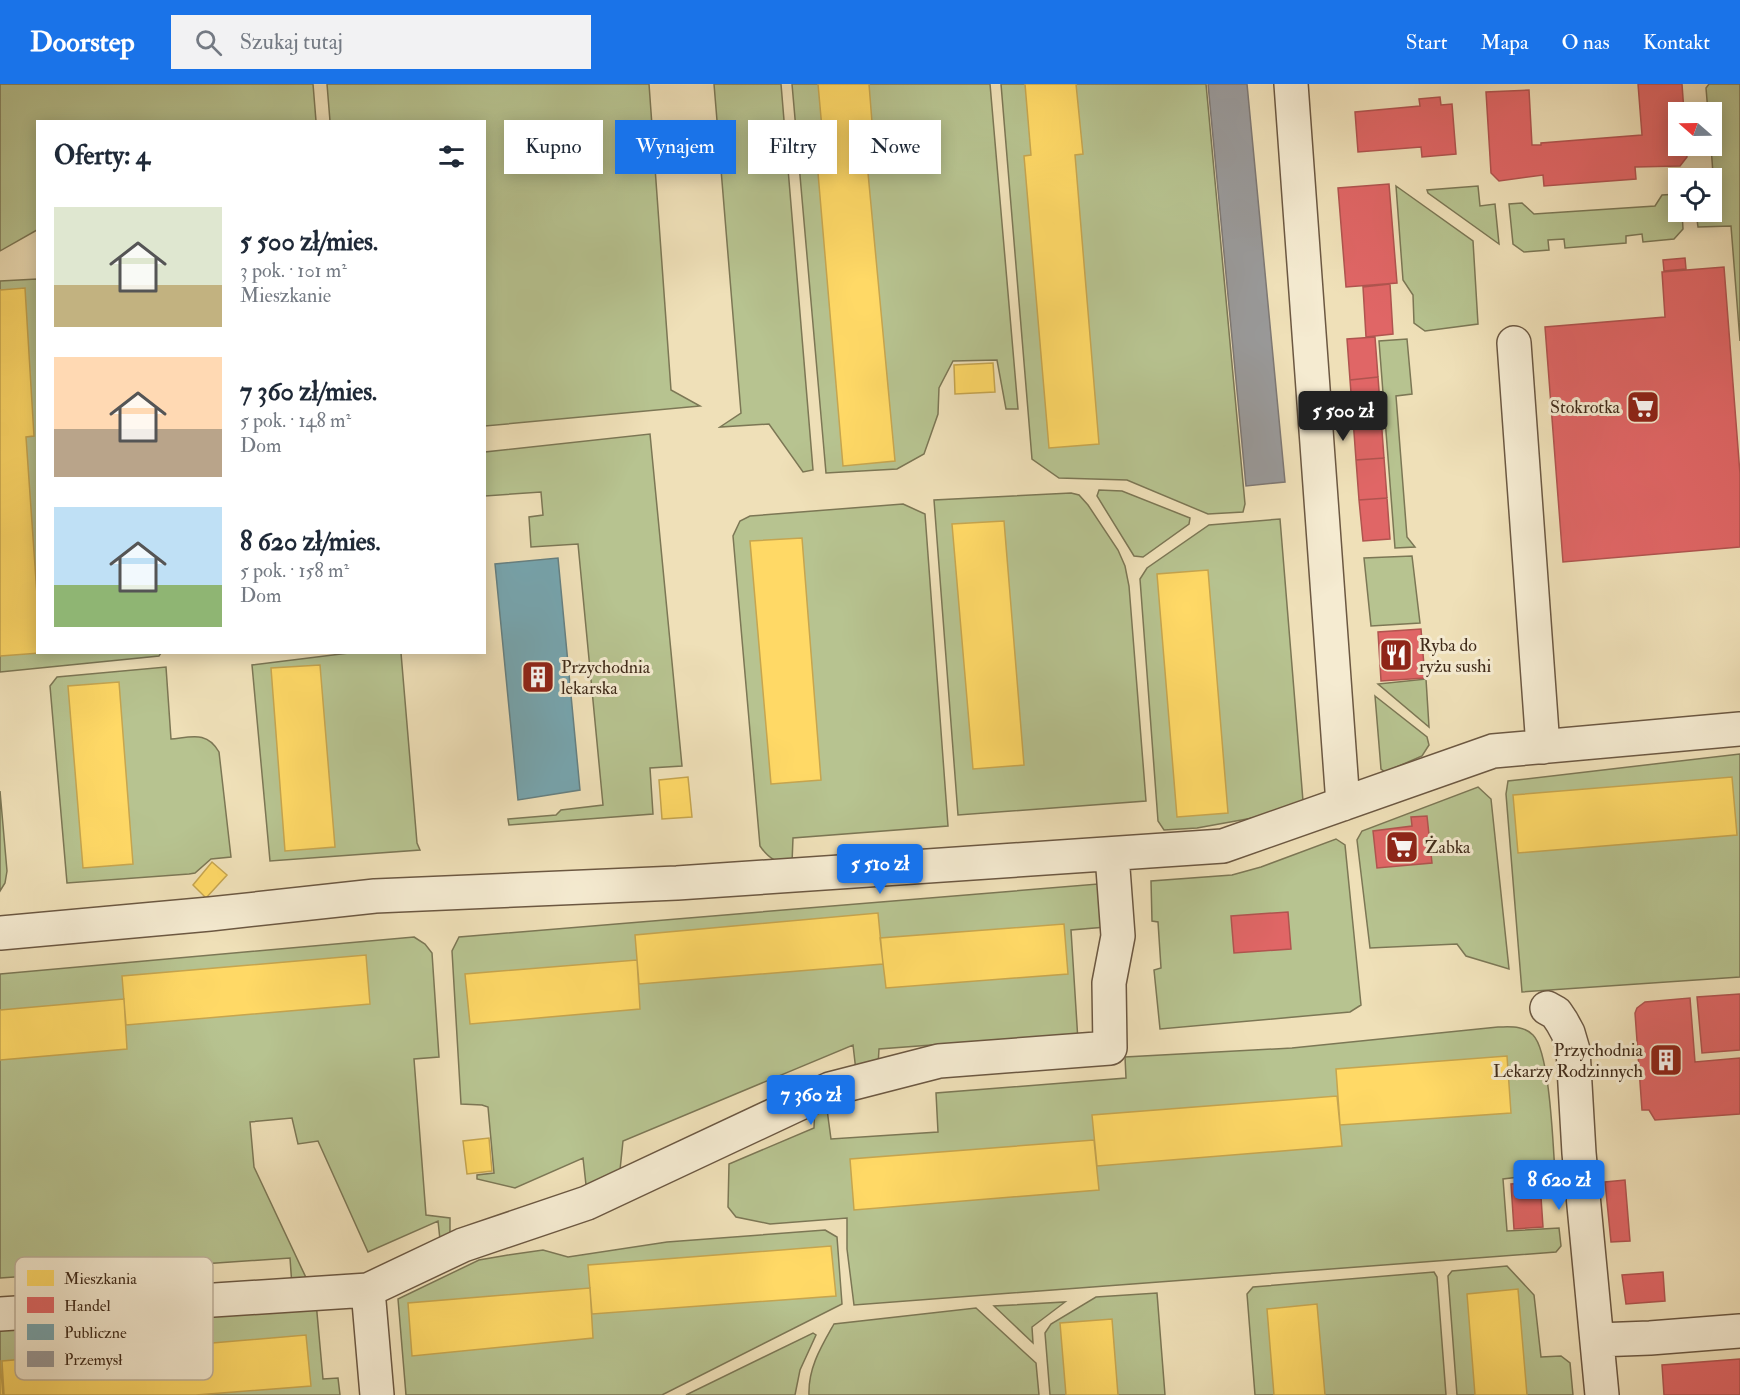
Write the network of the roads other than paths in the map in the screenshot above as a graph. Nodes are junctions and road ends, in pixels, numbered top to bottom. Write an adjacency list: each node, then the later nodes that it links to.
1 (1291, 84): 5 (street)
2 (1514, 343): 4 (street)
3 (1740, 729): 4 (street)
4 (1543, 747): 5 (street)
5 (1344, 804): 6 (street)
6 (1112, 855): 7 (street); 9 (street)
7 (0, 933)
8 (1547, 1008): 14 (street)
9 (368, 1290): 10 (street); 15 (street)
10 (213, 1300)
11 (15, 1313): 12 (street)
12 (0, 1314)
13 (1740, 1330): 14 (street)
14 (1597, 1340): 16 (street)
15 (377, 1395)
16 (1602, 1395)

